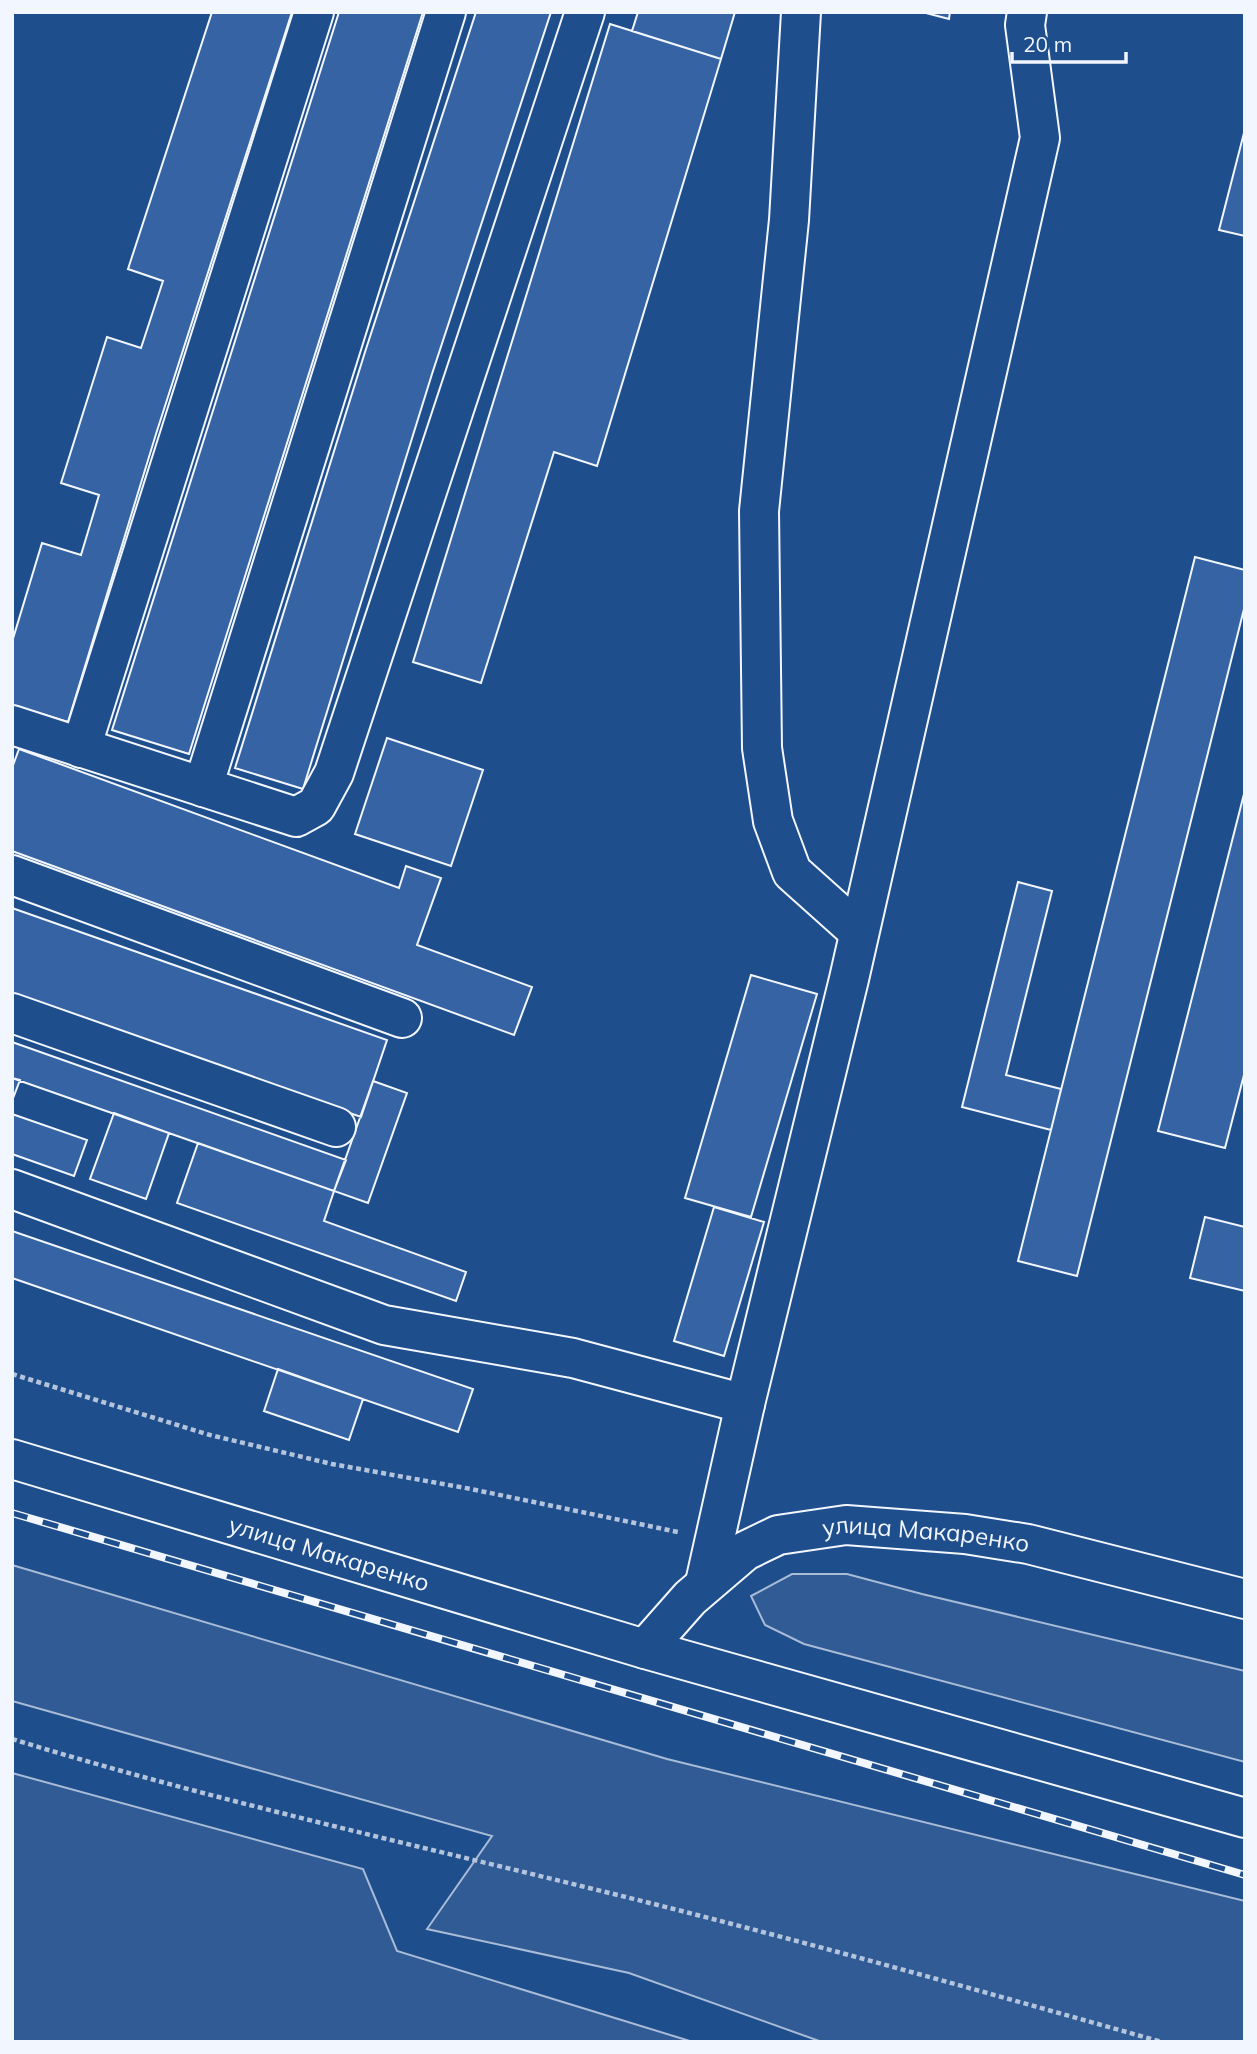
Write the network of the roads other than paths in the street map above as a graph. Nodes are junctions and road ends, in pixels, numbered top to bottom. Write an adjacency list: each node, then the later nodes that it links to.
1 (314, 12): 7 (main road)
2 (446, 12): 8 (main road)
3 (585, 12): 8 (main road)
4 (801, 12): 10 (main road)
5 (1027, 12): 10 (main road)
6 (12, 725): 7 (main road)
7 (81, 748): 8 (main road)
8 (203, 787)
9 (12, 875): 12 (main road)
10 (859, 932): 15 (main road)
11 (12, 1013): 13 (main road)
12 (402, 1018)
13 (336, 1127)
14 (12, 1189): 15 (main road)
15 (745, 1404): 17 (main road)
16 (12, 1459): 19 (main road, улица Макаренко)
17 (705, 1583): 18 (main road, улица Макаренко); 19 (main road, улица Макаренко)
18 (1245, 1599)
19 (645, 1649): 20 (main road, улица Макаренко)
20 (1245, 1818)

